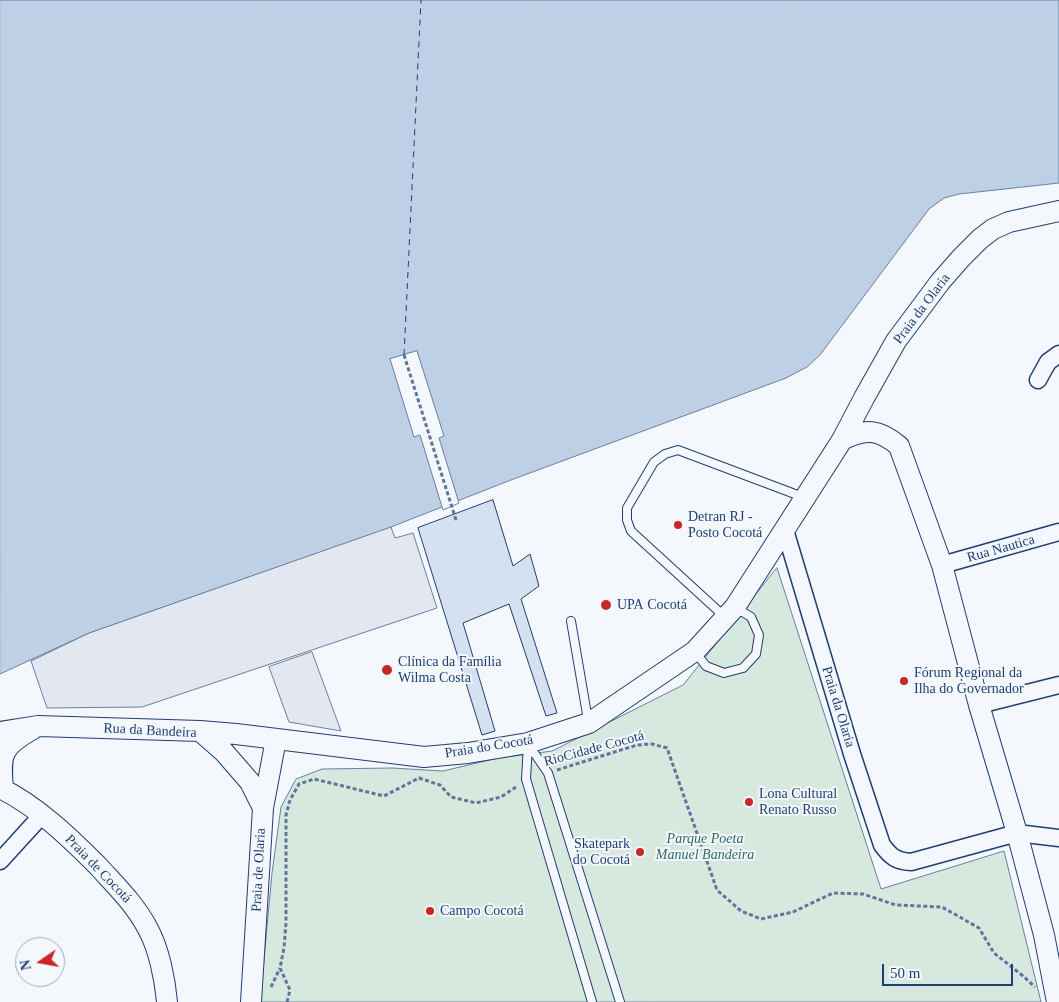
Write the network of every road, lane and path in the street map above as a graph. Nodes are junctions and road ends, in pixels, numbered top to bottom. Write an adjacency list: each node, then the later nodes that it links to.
1 (1059, 211): 5 (street, Praia da Olaria)
2 (1059, 354): 4 (street)
3 (404, 355): 7 (path)
4 (1038, 380)
5 (842, 440): 6 (street, Praia da Olaria); 10 (street)
6 (805, 498): 8 (street, Praia da Olaria); 11 (lane)
7 (456, 520)
8 (785, 530): 11 (street, Praia do Cocotá); 27 (street, Praia da Olaria)
9 (1059, 532): 10 (street, Rua Nautica)
10 (942, 565): 15 (street)
11 (730, 612): 13 (street, Praia do Cocotá); 13 (lane)
12 (570, 622): 16 (lane)
13 (695, 651): 16 (street, Praia do Cocotá)
14 (1059, 685): 15 (street)
15 (979, 705): 27 (street)
16 (589, 723): 21 (street, Praia do Cocotá)
17 (38, 726): 18 (street, Rua da Bandeira); 19 (street, Rua da Bandeira); 24 (street)
18 (200, 731): 20 (street, Praia do Cocotá); 25 (street, Rua da Bandeira)
19 (0, 732)
20 (276, 739): 21 (street, Praia do Cocotá); 25 (street, Praia de Olaria)
21 (528, 743): 22 (lane); 23 (lane)
22 (548, 773): 31 (path, RioCidade Cocotá); 36 (lane)
23 (526, 779): 30 (path); 35 (lane)
24 (2, 789): 26 (street, Praia de Cocotá)
25 (262, 808): 32 (street, Praia de Olaria)
26 (42, 815): 29 (street); 33 (street, Praia de Cocotá)
27 (1017, 833): 28 (street); 37 (street)
28 (1059, 838)
29 (0, 862)
30 (280, 968): 32 (path); 34 (path)
31 (1036, 993)
32 (260, 998)
33 (167, 1002)
34 (287, 1002)
35 (592, 1002)
36 (620, 1002)
37 (1057, 1002)

